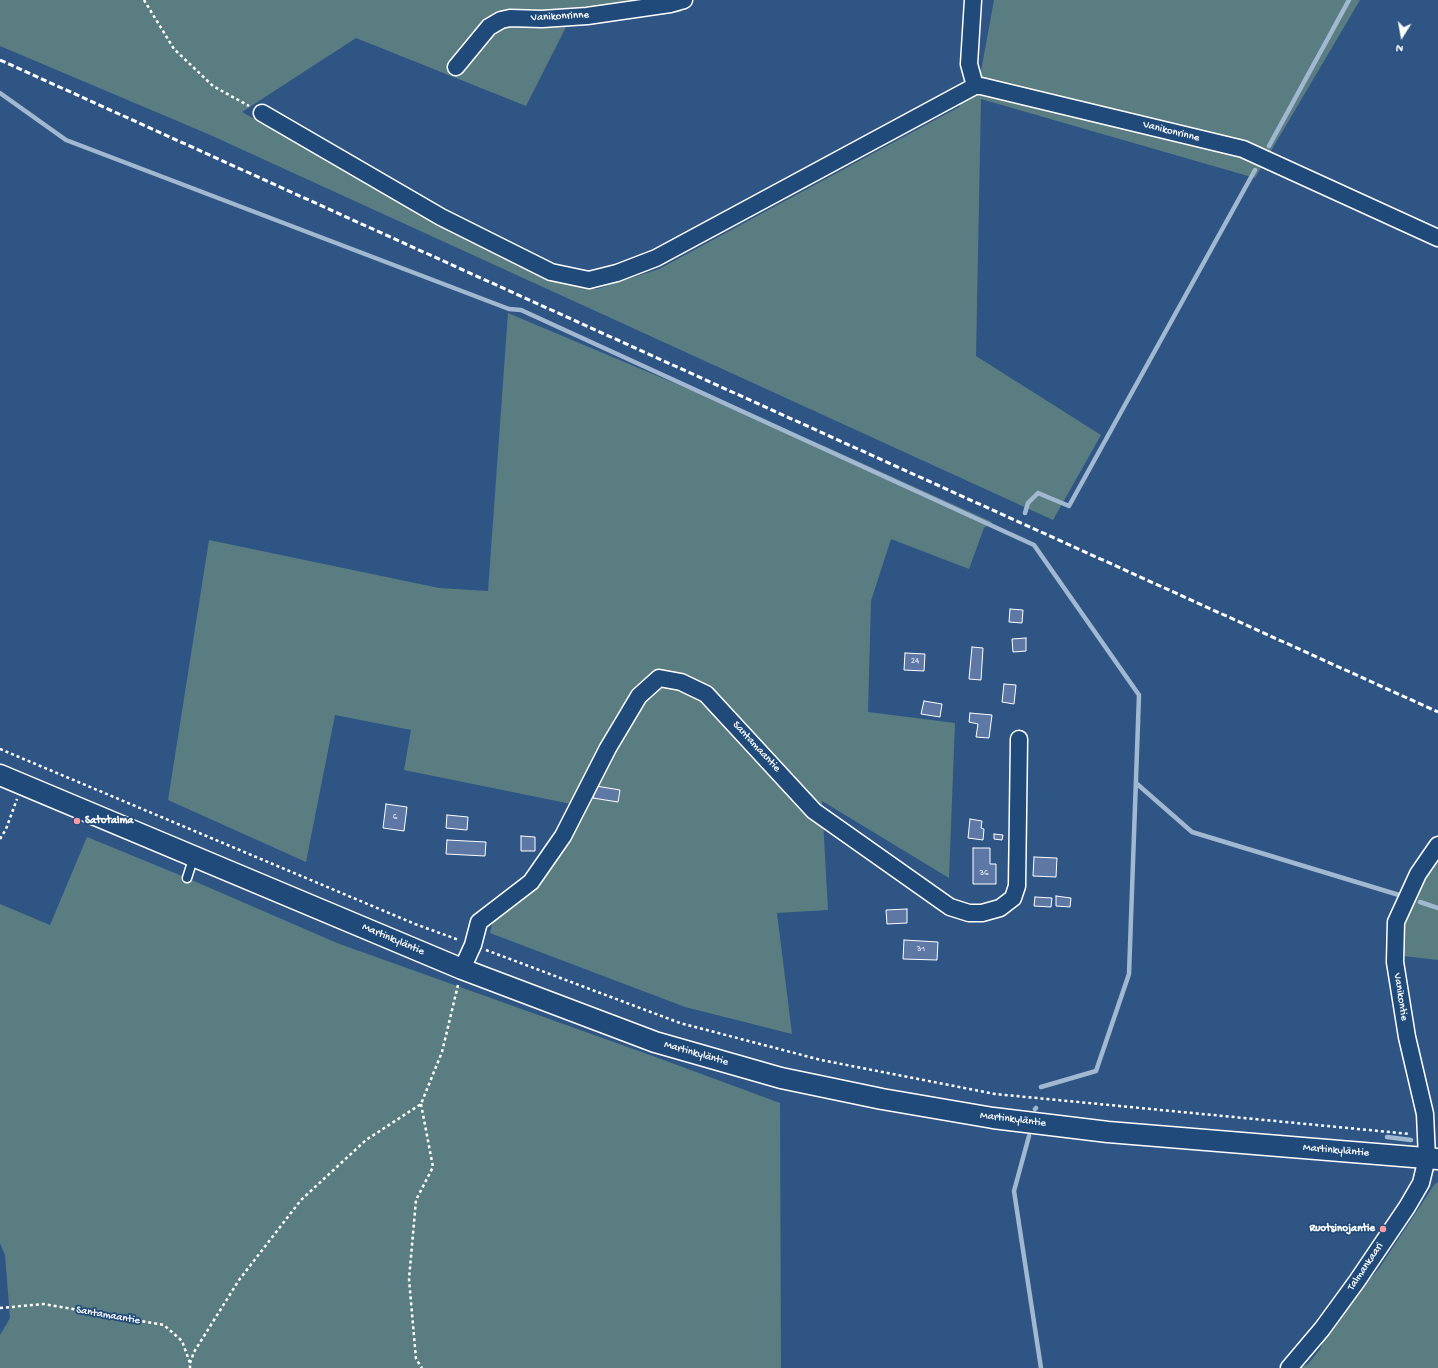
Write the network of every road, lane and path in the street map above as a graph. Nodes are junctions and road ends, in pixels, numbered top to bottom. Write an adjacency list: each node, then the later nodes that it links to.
1 (144, 0): 6 (path)
2 (684, 0): 4 (street, Vanikonrinne)
3 (973, 0): 5 (street)
4 (456, 67)
5 (975, 86): 6 (street); 7 (street, Vanikonrinne)
6 (262, 113)
7 (1438, 238)
8 (1019, 739): 16 (street, Santamaantie)
9 (0, 749): 16 (path)
10 (0, 774): 11 (street, Martinkyläntie)
11 (21, 784): 12 (path); 14 (street, Martinkyläntie)
12 (0, 839)
13 (1438, 844): 19 (street, Vanikontie)
14 (194, 855): 15 (lane); 17 (street, Martinkyläntie)
15 (187, 878)
16 (473, 945): 17 (street, Santamaantie); 19 (path)
17 (462, 969): 18 (path); 20 (street, Martinkyläntie)
18 (420, 1104): 22 (path); 24 (path)
19 (1426, 1135): 20 (street, Vanikontie)
20 (1432, 1158): 25 (street, Talmankaari)
21 (0, 1308): 22 (path, Santamaantie)
22 (190, 1362): 23 (path, Santamaantie)
23 (190, 1368)
24 (422, 1368)
25 (1289, 1368)

